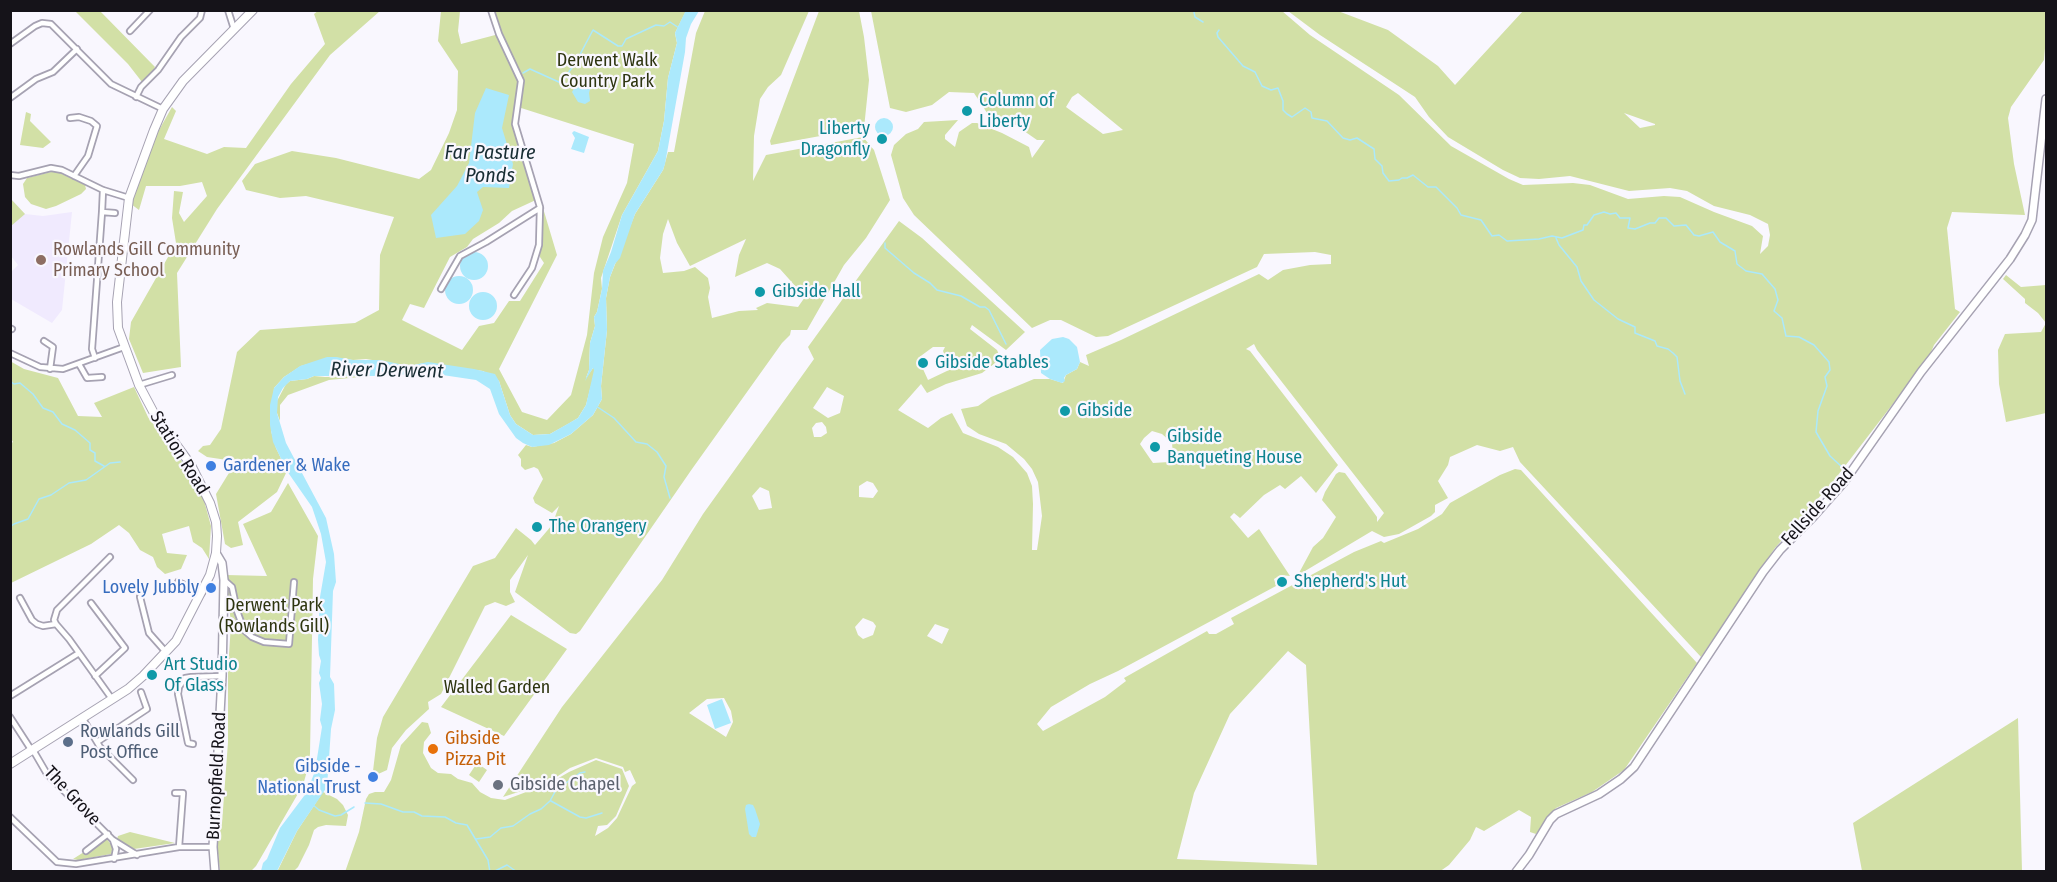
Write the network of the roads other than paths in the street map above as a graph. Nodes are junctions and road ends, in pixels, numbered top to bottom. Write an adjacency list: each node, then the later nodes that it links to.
1 (150, 10): 7 (street)
2 (202, 10): 10 (street)
3 (228, 10): 6 (street)
4 (253, 10): 6 (main road, Station Road)
5 (491, 10): 19 (street)
6 (234, 29): 13 (main road, Station Road)
7 (130, 31)
8 (10, 44): 9 (street)
9 (77, 50): 10 (street); 11 (street)
10 (136, 97): 13 (street)
11 (10, 98)
12 (2046, 99): 68 (street, Fellside Road)
13 (164, 110): 18 (main road, Station Road)
14 (69, 118): 16 (street)
15 (10, 175): 16 (street)
16 (74, 176): 17 (street)
17 (103, 190): 18 (street); 20 (street)
18 (129, 198): 25 (main road, Station Road)
19 (540, 208): 22 (street); 23 (street)
20 (102, 212): 21 (street); 27 (street)
21 (115, 213)
22 (441, 289)
23 (514, 295)
24 (44, 341): 29 (street)
25 (124, 347): 27 (street); 32 (main road, Station Road)
26 (10, 353): 29 (street)
27 (95, 358): 28 (street)
28 (79, 364): 29 (street); 31 (street)
29 (50, 369)
30 (172, 375): 32 (street)
31 (102, 377)
32 (139, 385): 33 (main road, Station Road)
33 (216, 553): 35 (main road, Station Road); 36 (street, Burnopfield Road)
34 (110, 557): 43 (street)
35 (213, 566): 36 (street); 39 (main road, Station Road)
36 (224, 576): 38 (street); 47 (street, Burnopfield Road)
37 (178, 582): 39 (street)
38 (294, 582)
39 (202, 593): 44 (main road, Station Road)
40 (140, 597): 44 (street)
41 (20, 598): 43 (street)
42 (91, 603): 46 (street)
43 (56, 624): 45 (street)
44 (165, 651): 50 (main road, Station Road)
45 (80, 653): 46 (street); 49 (street)
46 (95, 676): 50 (street)
47 (222, 676): 54 (street); 62 (street, Burnopfield Road)
48 (141, 692): 53 (street)
49 (10, 696)
50 (112, 700): 52 (main road, Station Road)
51 (10, 717): 55 (street, The Grove)
52 (83, 719): 53 (street); 55 (main road, Station Road)
53 (97, 742): 57 (street)
54 (193, 744)
55 (32, 750): 56 (main road, Station Road); 60 (street, The Grove)
56 (10, 764)
57 (133, 780)
58 (176, 793): 63 (street)
59 (10, 817): 66 (street)
60 (108, 834): 61 (street, The Grove); 64 (street)
61 (113, 840): 65 (street, The Grove); 66 (street, The Grove)
62 (213, 847): 63 (street); 67 (street, Burnopfield Road)
63 (179, 848): 65 (street)
64 (86, 850)
65 (137, 855): 66 (street)
66 (114, 859)
67 (215, 872)
68 (1516, 872)

